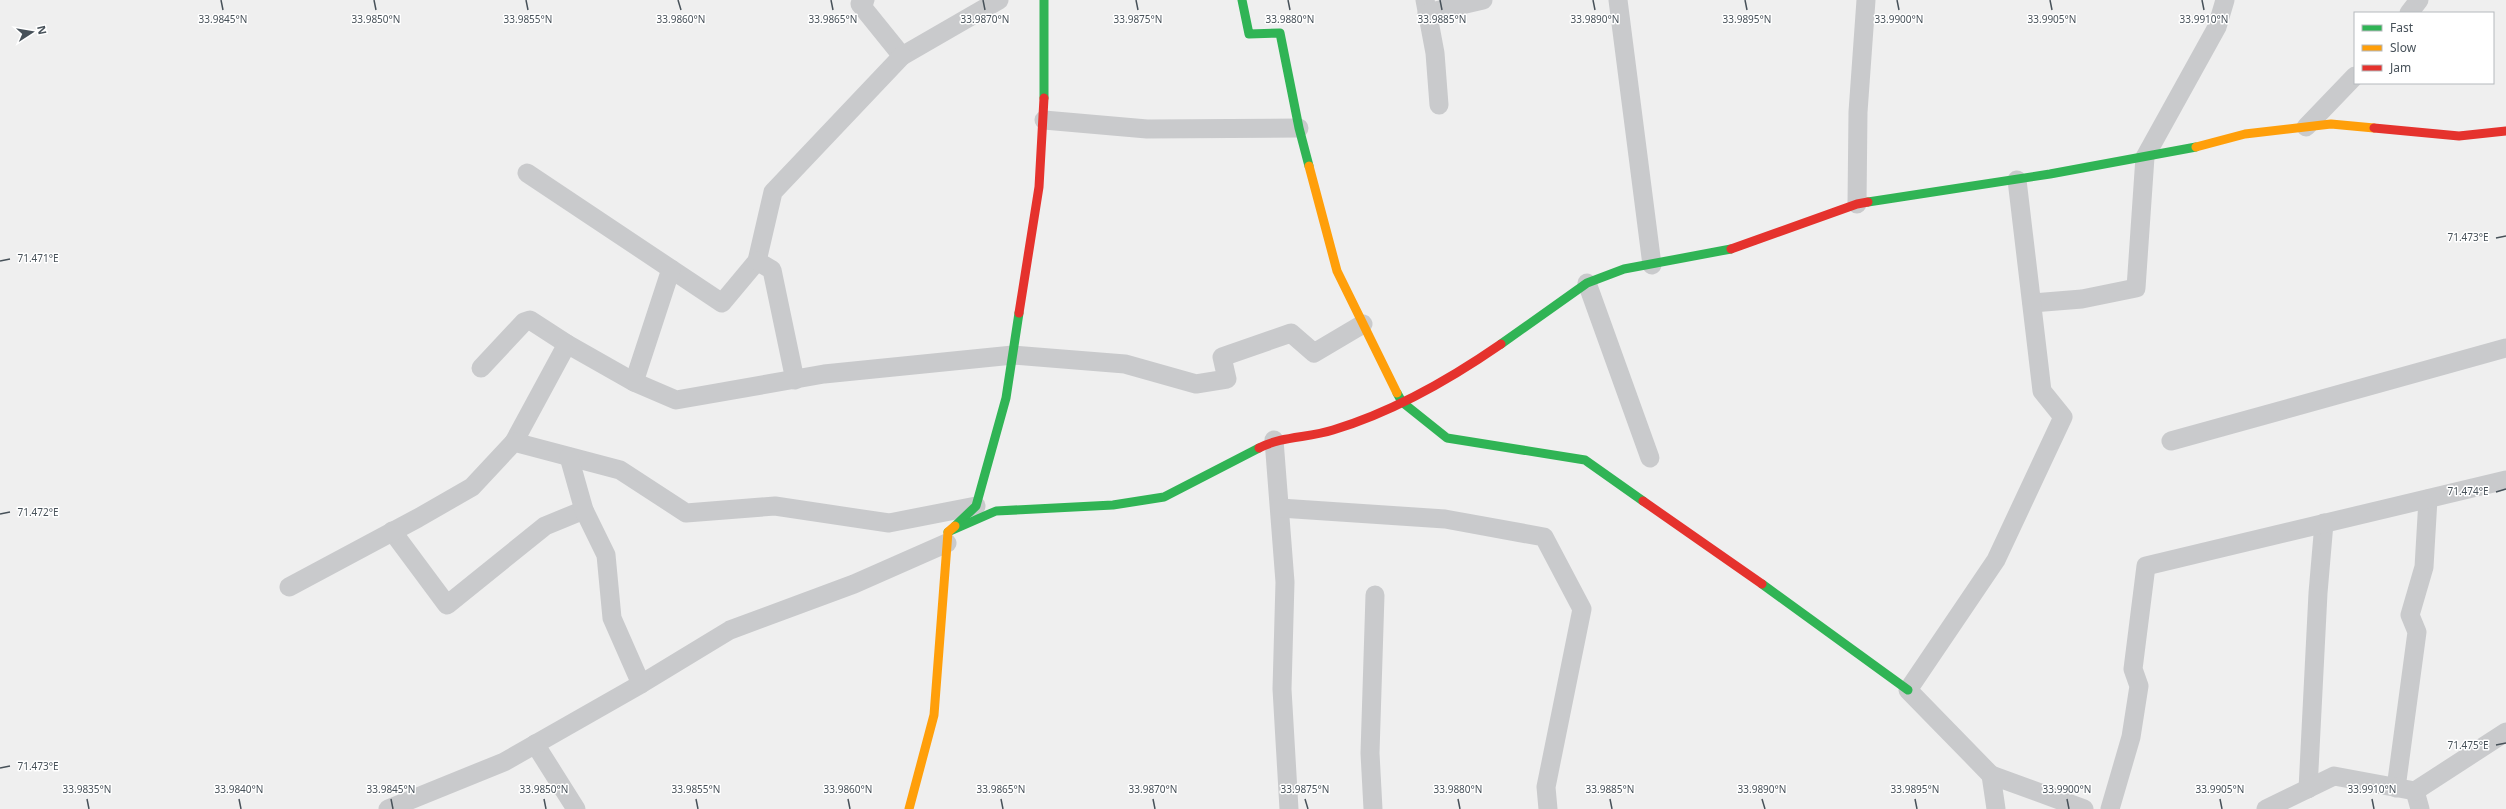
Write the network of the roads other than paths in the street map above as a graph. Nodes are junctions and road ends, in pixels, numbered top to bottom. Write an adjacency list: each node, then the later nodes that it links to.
1 (865, 0): 12 (street)
2 (999, 0): 12 (street)
3 (1044, 0): 15 (street)
4 (1242, 0): 17 (street)
5 (1483, 0): 10 (street)
6 (1618, 0): 24 (street)
7 (1866, 0): 22 (street)
8 (2225, 0): 19 (street)
9 (2419, 0): 11 (street)
10 (1426, 6): 14 (street)
11 (2410, 12)
12 (902, 56): 23 (street)
13 (2354, 77): 16 (street)
14 (1439, 105)
15 (1044, 120): 17 (street); 31 (street)
16 (2306, 127): 18 (street); 19 (street)
17 (1300, 128): 28 (street)
18 (2506, 130)
19 (2145, 157): 21 (street); 27 (street)
20 (527, 173): 25 (street)
21 (2017, 180): 22 (street); 27 (street)
22 (1857, 204): 24 (street)
23 (757, 261): 25 (street); 33 (street)
24 (1652, 265): 26 (street)
25 (671, 269): 34 (street)
26 (1587, 283): 35 (street); 40 (street)
27 (2032, 303): 52 (street)
28 (1363, 324): 31 (street); 35 (street)
29 (567, 344): 32 (street); 34 (street); 38 (street)
30 (2506, 348): 37 (street)
31 (1013, 355): 33 (street); 43 (street)
32 (482, 368)
33 (795, 380): 34 (street)
34 (634, 382)
35 (1402, 402): 36 (street); 52 (street)
36 (1274, 440): 44 (street); 48 (street)
37 (2170, 441)
38 (514, 442): 39 (street); 47 (street)
39 (569, 457): 43 (street); 45 (street)
40 (1650, 458)
41 (2506, 480): 42 (street)
42 (2428, 499): 46 (street); 56 (street)
43 (976, 506): 48 (street)
44 (1280, 508): 62 (street); 64 (street)
45 (584, 510): 47 (street); 51 (street)
46 (2324, 523): 57 (street); 67 (street)
47 (392, 531): 49 (street)
48 (947, 537): 51 (street); 61 (street)
49 (289, 586)
50 (1375, 595): 63 (street)
51 (640, 684): 54 (street)
52 (1908, 690): 55 (street)
53 (2506, 732): 58 (street)
54 (535, 744): 59 (street); 60 (street)
55 (1991, 775): 65 (street); 66 (street)
56 (2396, 788): 57 (street); 58 (street)
57 (2308, 789): 68 (street)
58 (2418, 800)
59 (388, 809)
60 (576, 809)
61 (909, 809)
62 (1289, 809)
63 (1373, 809)
64 (1548, 809)
65 (1996, 809)
66 (2084, 809)
67 (2110, 809)
68 (2266, 809)

